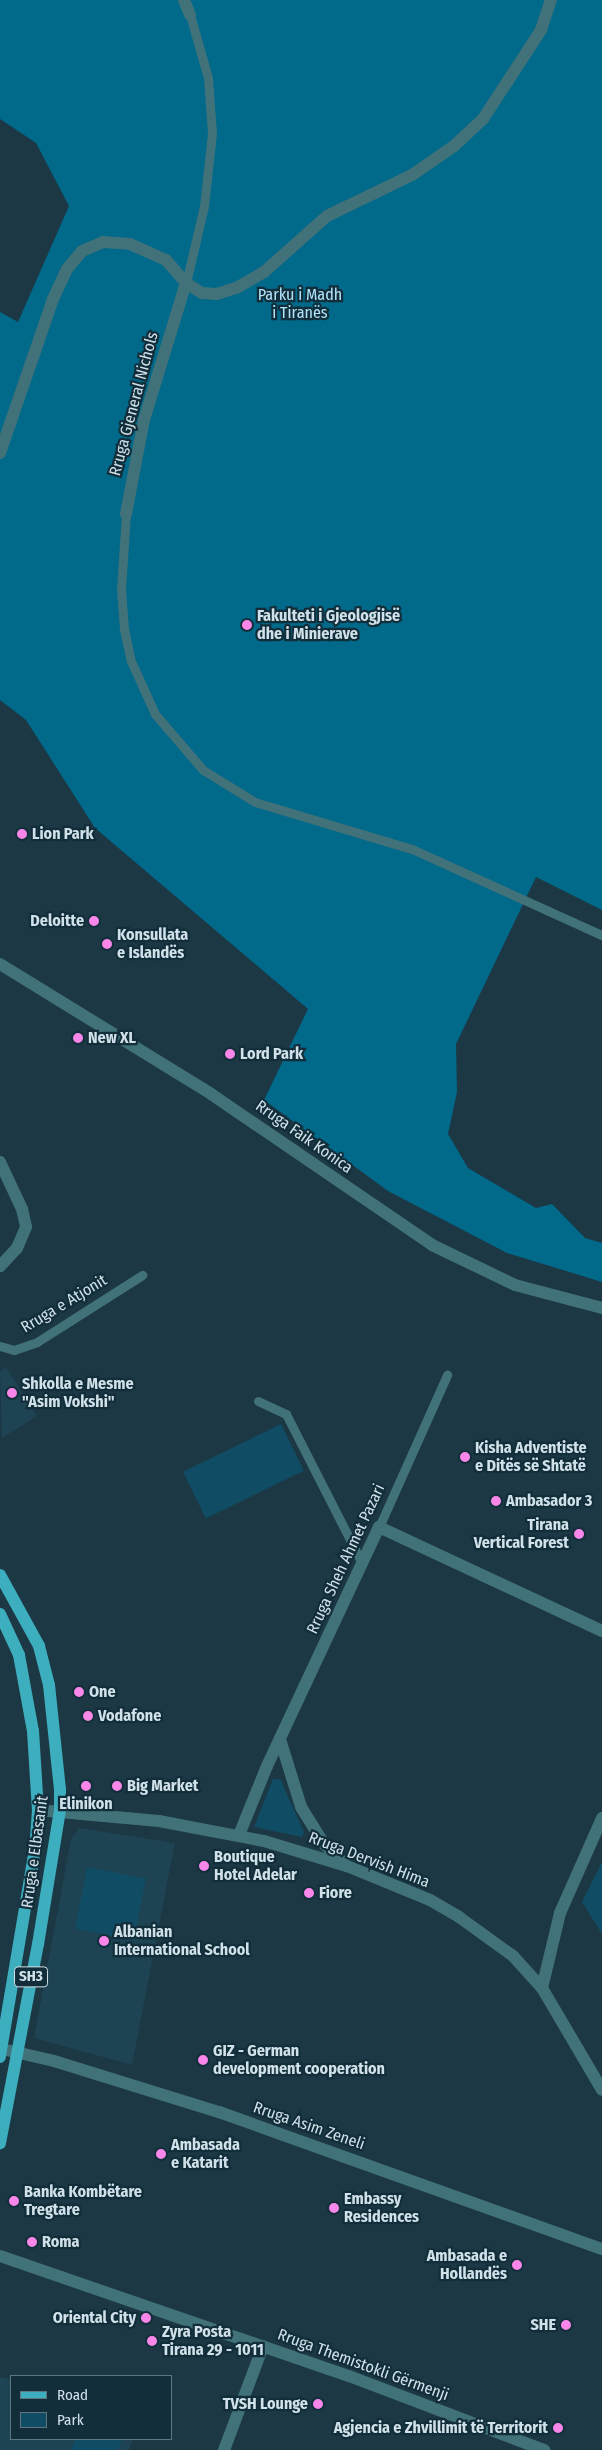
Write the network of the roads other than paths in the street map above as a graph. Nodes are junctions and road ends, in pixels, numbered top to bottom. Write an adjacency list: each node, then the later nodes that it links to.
1 (184, 0): 3 (street, Rruga Gjeneral Nichols)
2 (551, 0): 4 (street)
3 (190, 14): 4 (lane, Rruga Gjeneral Nichols)
4 (186, 282): 5 (street); 6 (street, Rruga Gjeneral Nichols)
5 (0, 453)
6 (126, 514): 7 (lane, Rruga Gjeneral Nichols)
7 (602, 934)
8 (0, 964): 12 (street, Rruga Faik Konica)
9 (0, 1162): 10 (street)
10 (0, 1266)
11 (142, 1275): 13 (lane, Rruga e Atjonit)
12 (602, 1308)
13 (0, 1346)
14 (447, 1375): 16 (lane, Rruga Sheh Ahmet Pazari)
15 (258, 1401): 17 (lane)
16 (379, 1527): 17 (street, Rruga Sheh Ahmet Pazari); 20 (street)
17 (362, 1563): 21 (street, Rruga Sheh Ahmet Pazari)
18 (0, 1575): 23 (main road, Rruga e Elbasanit / SH3)
19 (0, 1614): 22 (main road, Rruga e Elbasanit / SH3)
20 (602, 1631)
21 (280, 1739): 25 (street, Rruga Sheh Ahmet Pazari); 26 (street)
22 (38, 1810): 23 (street, Rruga Dervish Hima); 29 (main road, Rruga e Elbasanit / SH3)
23 (60, 1810): 25 (street, Rruga Dervish Hima); 28 (main road, Rruga e Elbasanit / SH3)
24 (602, 1818): 27 (street)
25 (239, 1835): 26 (street, Rruga Dervish Hima)
26 (347, 1866): 27 (street, Rruga Dervish Hima)
27 (542, 1988): 30 (street, Rruga Dervish Hima)
28 (16, 2052): 29 (street, Rruga Asim Zeneli); 31 (main road, Rruga e Elbasanit / SH3); 32 (street, Rruga Asim Zeneli)
29 (1, 2053)
30 (602, 2090)
31 (0, 2143)
32 (602, 2249)
33 (0, 2256): 34 (street, Rruga Themistokli Gërmenji)
34 (263, 2346): 35 (street); 36 (street, Rruga Themistokli Gërmenji)
35 (224, 2450)
36 (544, 2450)

